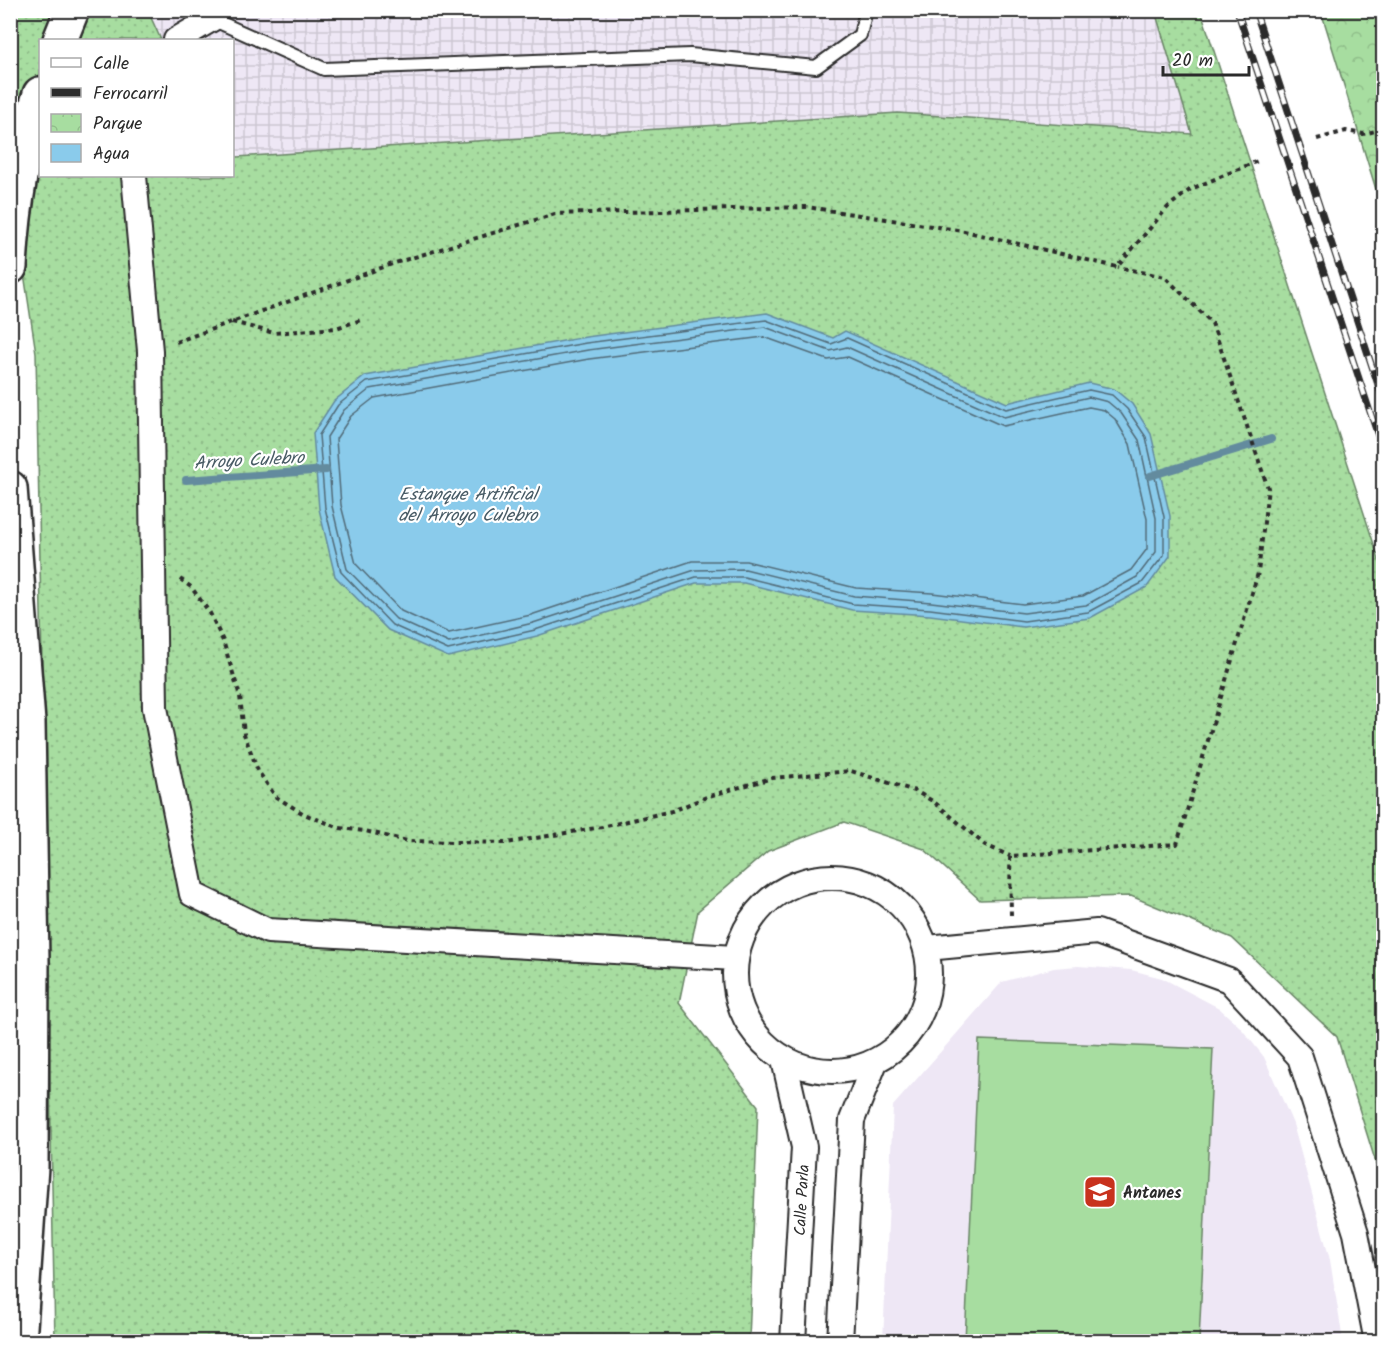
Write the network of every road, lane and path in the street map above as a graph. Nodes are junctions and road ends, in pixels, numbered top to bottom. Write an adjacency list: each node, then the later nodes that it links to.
1 (72, 10): 6 (highway)
2 (866, 10): 4 (lane)
3 (1376, 10): 5 (path)
4 (216, 15): 7 (street)
5 (1383, 26)
6 (60, 39)
7 (178, 39)
8 (39, 97): 13 (highway)
9 (1383, 129): 10 (path)
10 (1317, 140)
11 (1260, 160): 14 (path)
12 (134, 177): 17 (street)
13 (10, 267)
14 (1118, 267): 16 (path); 20 (path)
15 (361, 320): 16 (path)
16 (231, 322): 17 (path)
17 (150, 351): 19 (street)
18 (10, 488): 26 (highway)
19 (153, 576): 20 (path); 23 (street)
20 (1010, 856): 21 (path)
21 (1012, 940): 22 (street); 31 (street)
22 (927, 948): 23 (street); 25 (street)
23 (735, 958): 24 (street)
24 (784, 1060): 25 (street); 29 (street, Calle Parla)
25 (875, 1062): 30 (street)
26 (31, 1167): 27 (highway); 28 (highway)
27 (19, 1341)
28 (32, 1341)
29 (793, 1341)
30 (840, 1341)
31 (1377, 1341)

